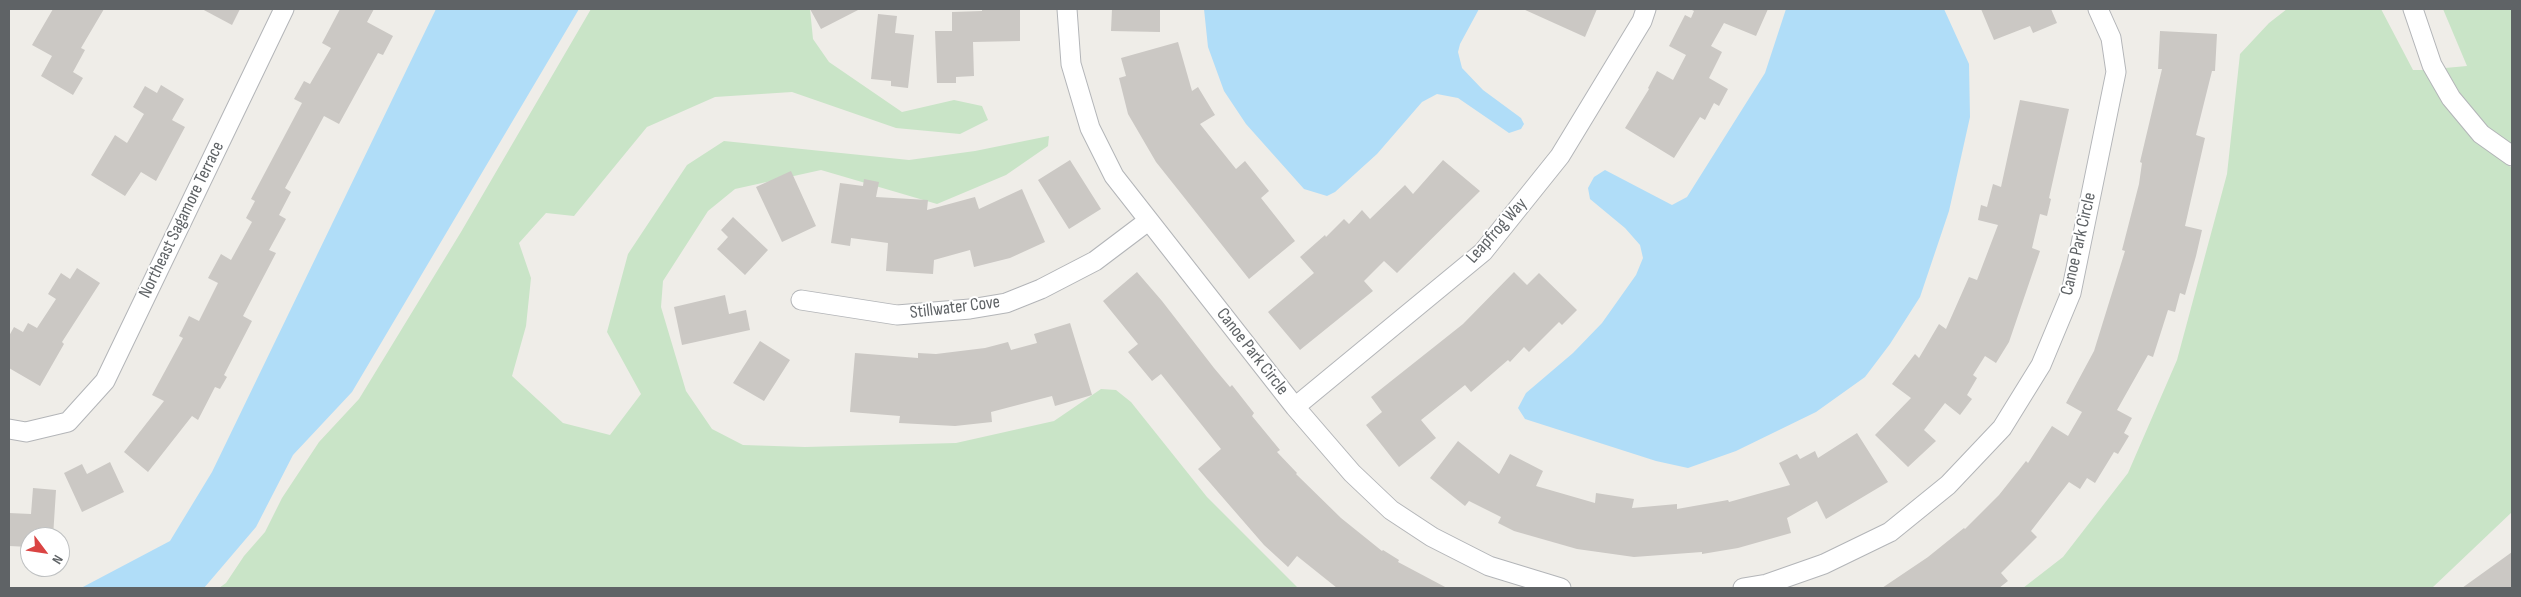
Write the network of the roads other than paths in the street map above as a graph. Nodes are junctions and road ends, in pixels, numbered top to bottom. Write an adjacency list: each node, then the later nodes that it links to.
1 (284, 9): 10 (street, Northeast Sagamore Terrace)
2 (1068, 9): 7 (street, Canoe Park Circle)
3 (1646, 9): 9 (street, Leapfrog Way)
4 (2098, 9): 12 (street, Canoe Park Circle)
5 (2414, 9): 6 (street)
6 (2512, 156)
7 (1148, 221): 8 (street, Stillwater Cove); 9 (street, Canoe Park Circle)
8 (801, 300)
9 (1295, 407): 11 (street, Canoe Park Circle)
10 (9, 429)
11 (1561, 588)
12 (1743, 588)

